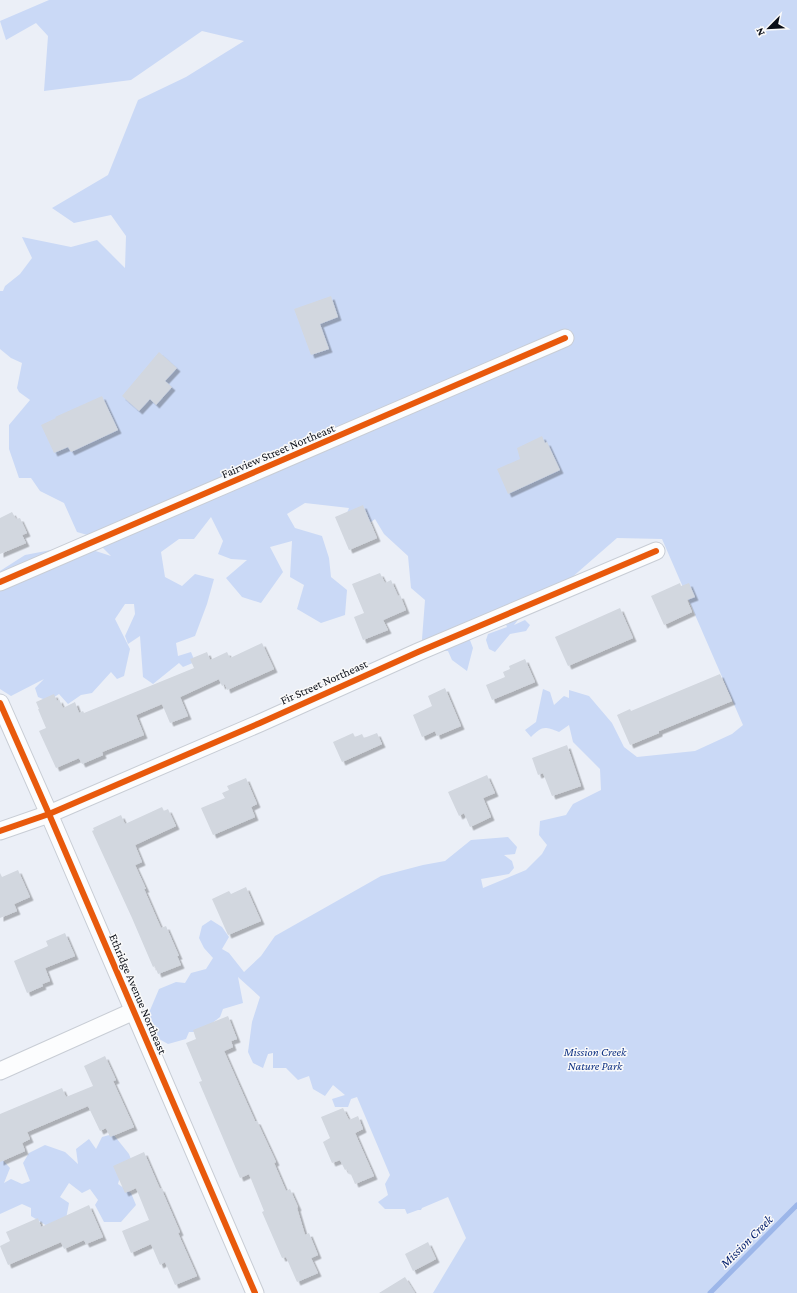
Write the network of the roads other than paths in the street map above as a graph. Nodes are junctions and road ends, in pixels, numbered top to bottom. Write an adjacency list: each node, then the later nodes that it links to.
1 (565, 338): 3 (street, Fairview Street Northeast)
2 (656, 551): 5 (street, Fir Street Northeast)
3 (0, 582)
4 (0, 703): 5 (street, Ethridge Avenue Northeast)
5 (49, 814): 6 (street, Fir Street Northeast); 7 (street, Ethridge Avenue Northeast)
6 (0, 831)
7 (134, 1011): 8 (street); 9 (street, Ethridge Avenue Northeast)
8 (0, 1071)
9 (255, 1293)

